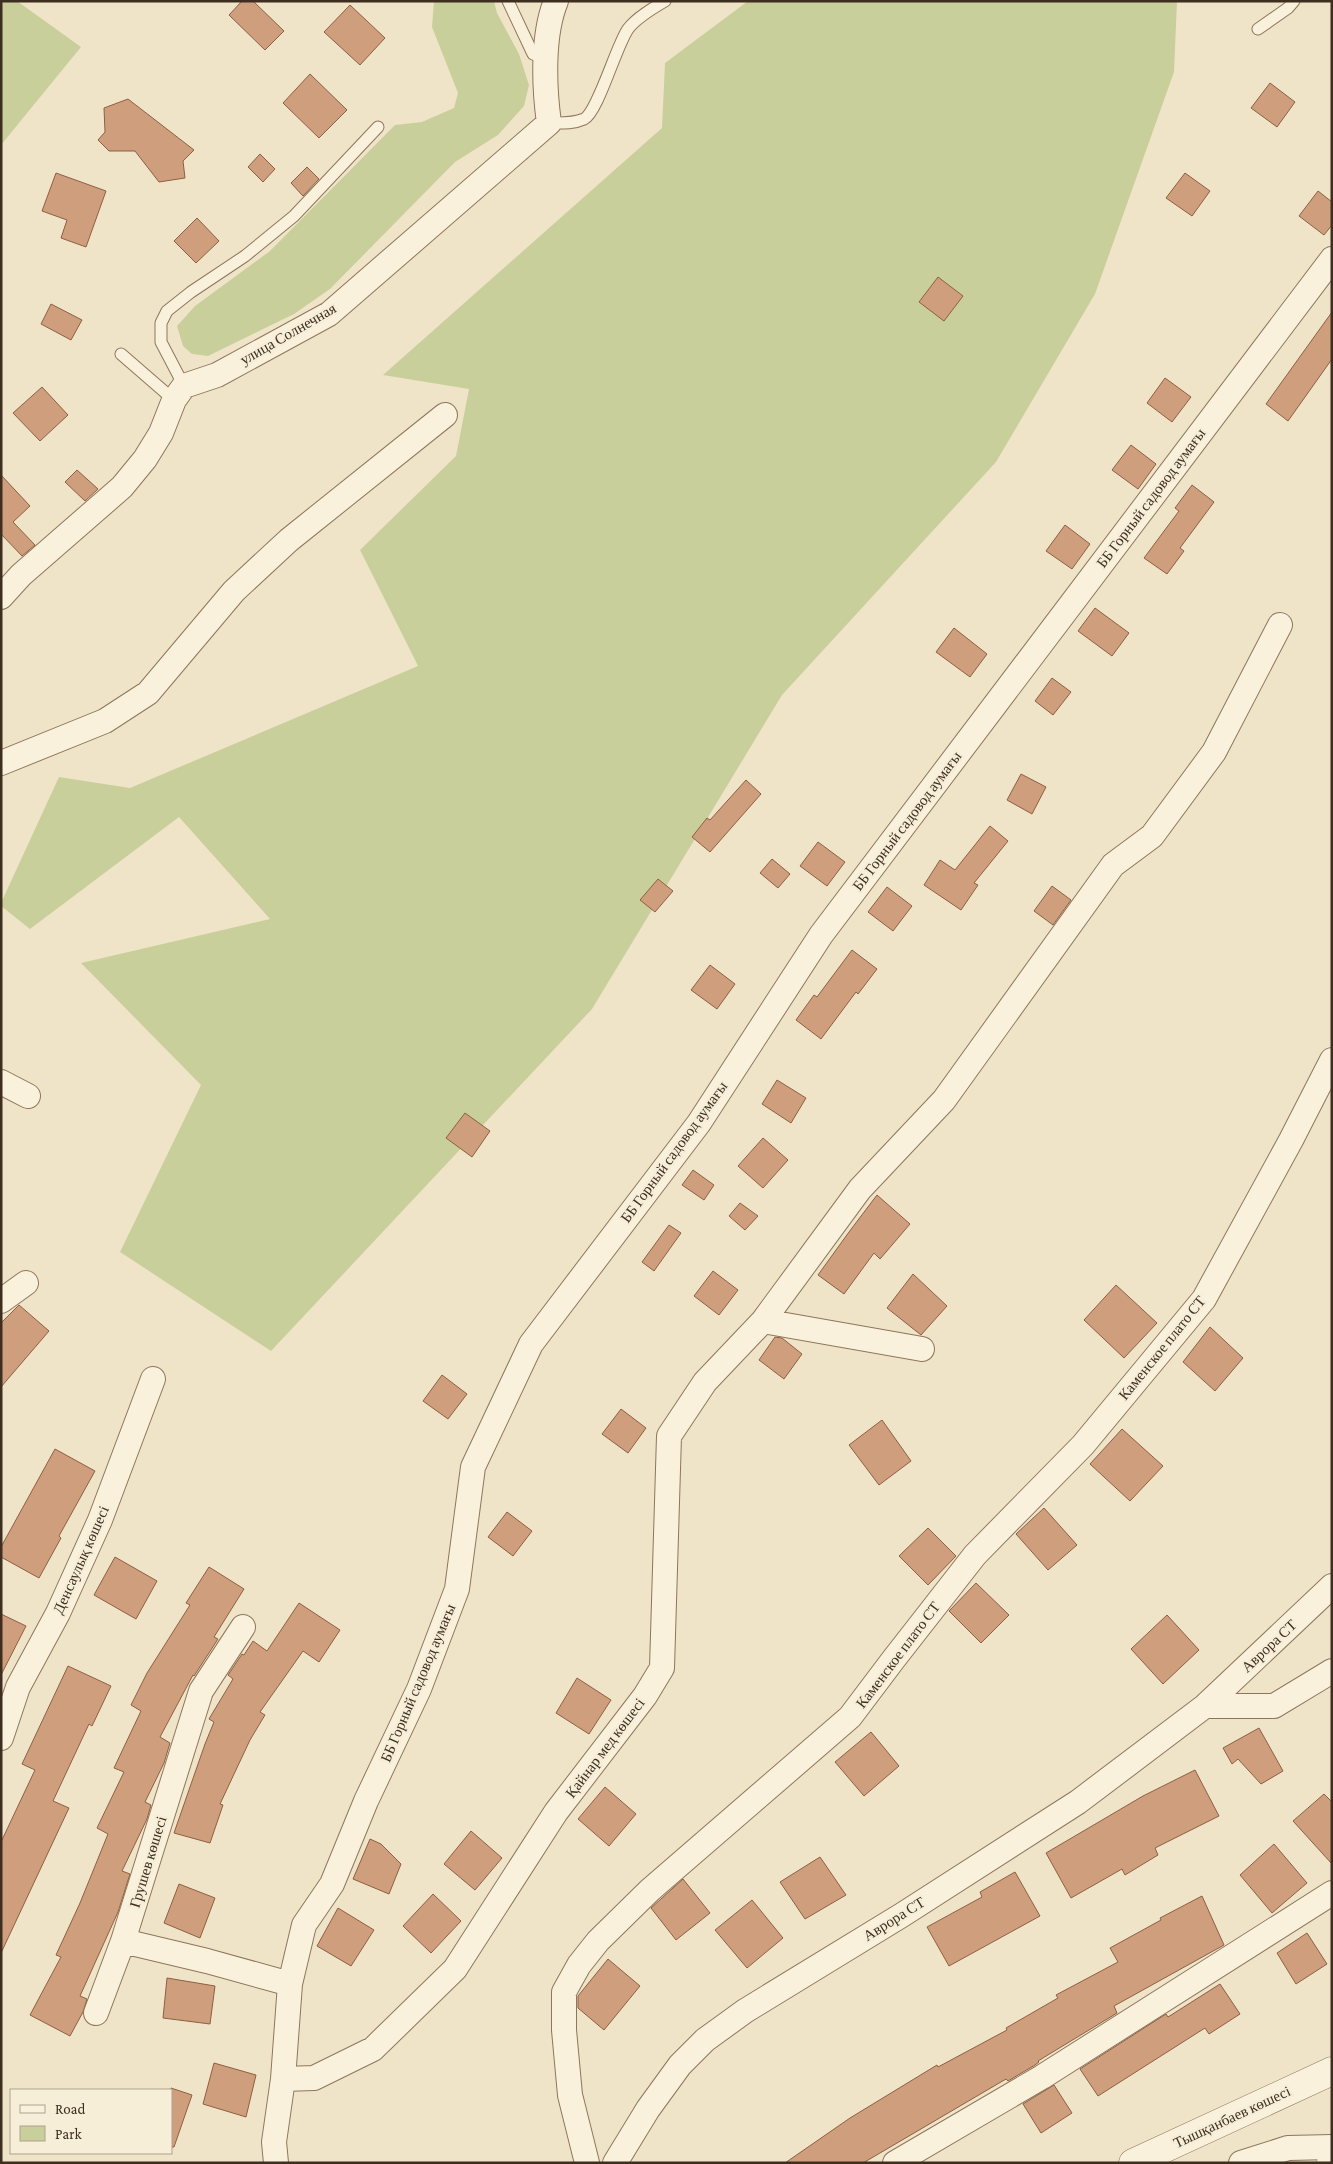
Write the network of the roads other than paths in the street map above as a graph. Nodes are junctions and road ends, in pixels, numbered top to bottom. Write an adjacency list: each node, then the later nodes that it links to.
1 (508, 1): 6 (lane)
2 (556, 1): 6 (street)
3 (665, 1): 7 (lane)
4 (1294, 1): 5 (lane)
5 (1258, 29)
6 (547, 59): 7 (street)
7 (549, 123): 11 (street, улица Солнечная)
8 (378, 127): 11 (lane)
9 (1332, 259): 31 (street, ББ Горный садовод аумағы)
10 (120, 354): 11 (lane)
11 (179, 393): 13 (street)
12 (445, 415): 15 (street)
13 (1, 597)
14 (1280, 625): 21 (street, Қайнар мед көшесі)
15 (1, 763)
16 (1332, 1060): 37 (street, Каменское плато СТ)
17 (1, 1082): 18 (street)
18 (28, 1096)
19 (26, 1283): 20 (street)
20 (1, 1301)
21 (763, 1321): 22 (street); 34 (street, Қайнар мед көшесі)
22 (922, 1349)
23 (153, 1379): 28 (street, Денсаулық көшесі)
24 (1332, 1586): 27 (street, Аврора СТ)
25 (242, 1627): 30 (street, Грушев көшесі)
26 (1332, 1671): 27 (street)
27 (1205, 1706): 38 (street, Аврора СТ)
28 (1, 1738)
29 (1332, 1893): 39 (street)
30 (123, 1941): 31 (street); 32 (street, Грушев көшесі)
31 (290, 1984): 34 (street, ББ Горный садовод аумағы)
32 (96, 2013)
33 (1332, 2071): 40 (street, Тышқанбаев көшесі)
34 (283, 2079): 36 (street, ББ Горный садовод аумағы)
35 (1332, 2147): 41 (street)
36 (276, 2163)
37 (587, 2163)
38 (615, 2163)
39 (895, 2163)
40 (1133, 2163)
41 (1241, 2163)

